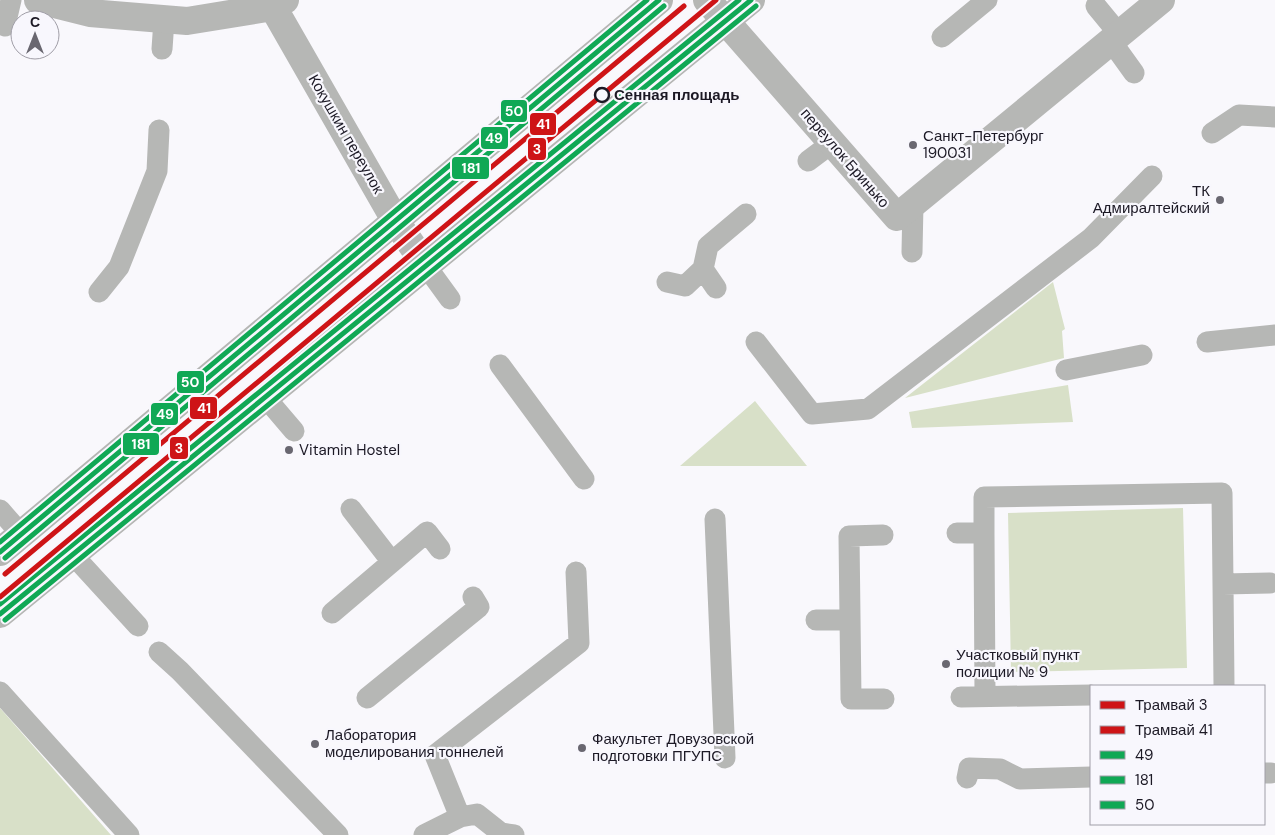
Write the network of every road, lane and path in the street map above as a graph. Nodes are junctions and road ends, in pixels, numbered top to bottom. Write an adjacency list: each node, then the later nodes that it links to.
1 (11, 0): 12 (lane)
2 (38, 0): 10 (street)
3 (658, 0): 25 (main road)
4 (707, 0): 11 (street, переулок Бринько)
5 (751, 0): 11 (main road)
6 (987, 0): 13 (lane)
7 (1161, 0): 14 (street, переулок Бринько)
8 (276, 2): 10 (street); 25 (street, Кокушкин переулок)
9 (1096, 6): 14 (lane)
10 (164, 20): 15 (lane)
11 (725, 21): 20 (street, переулок Бринько); 27 (main road)
12 (4, 26)
13 (942, 37)
14 (1115, 38): 16 (lane); 23 (street, переулок Бринько)
15 (162, 49)
16 (1134, 73)
17 (1275, 117): 19 (lane)
18 (159, 130): 31 (lane)
19 (1212, 133)
20 (832, 143): 21 (lane); 23 (street, переулок Бринько)
21 (808, 161)
22 (1152, 176): 34 (lane)
23 (913, 204): 26 (lane)
24 (746, 214): 28 (lane)
25 (395, 220): 27 (street, Кокушкин переулок); 47 (main road)
26 (912, 252)
27 (426, 266): 32 (lane); 39 (main road)
28 (703, 270): 29 (lane); 30 (lane)
29 (667, 282)
30 (716, 288)
31 (99, 292)
32 (450, 299)
33 (1275, 334): 35 (lane)
34 (756, 342)
35 (1207, 342)
36 (1142, 355): 38 (lane)
37 (500, 365): 41 (lane)
38 (1066, 370)
39 (265, 397): 40 (lane); 51 (main road)
40 (294, 431)
41 (584, 479)
42 (0, 510): 47 (lane)
43 (351, 510): 52 (lane)
44 (716, 519): 70 (lane)
45 (957, 533): 46 (lane)
46 (984, 533): 54 (lane); 66 (lane)
47 (21, 534): 50 (main road)
48 (883, 535): 60 (lane)
49 (440, 549): 52 (lane)
50 (0, 552)
51 (72, 555): 58 (main road); 61 (lane)
52 (392, 562): 57 (lane)
53 (576, 572): 73 (lane)
54 (1223, 584): 55 (lane); 63 (lane)
55 (1270, 584)
56 (473, 597): 68 (lane)
57 (332, 613)
58 (0, 614)
59 (816, 620): 60 (lane)
60 (850, 620): 69 (lane)
61 (138, 626)
62 (159, 652): 75 (lane)
63 (1224, 685)
64 (0, 692): 74 (lane)
65 (1090, 695): 66 (lane)
66 (985, 696): 67 (lane)
67 (961, 697)
68 (368, 698)
69 (884, 699)
70 (725, 758)
71 (1090, 777): 72 (lane)
72 (967, 778)
73 (460, 817): 76 (lane); 77 (lane)
74 (129, 835)
75 (338, 835)
76 (424, 835)
77 (514, 835)

